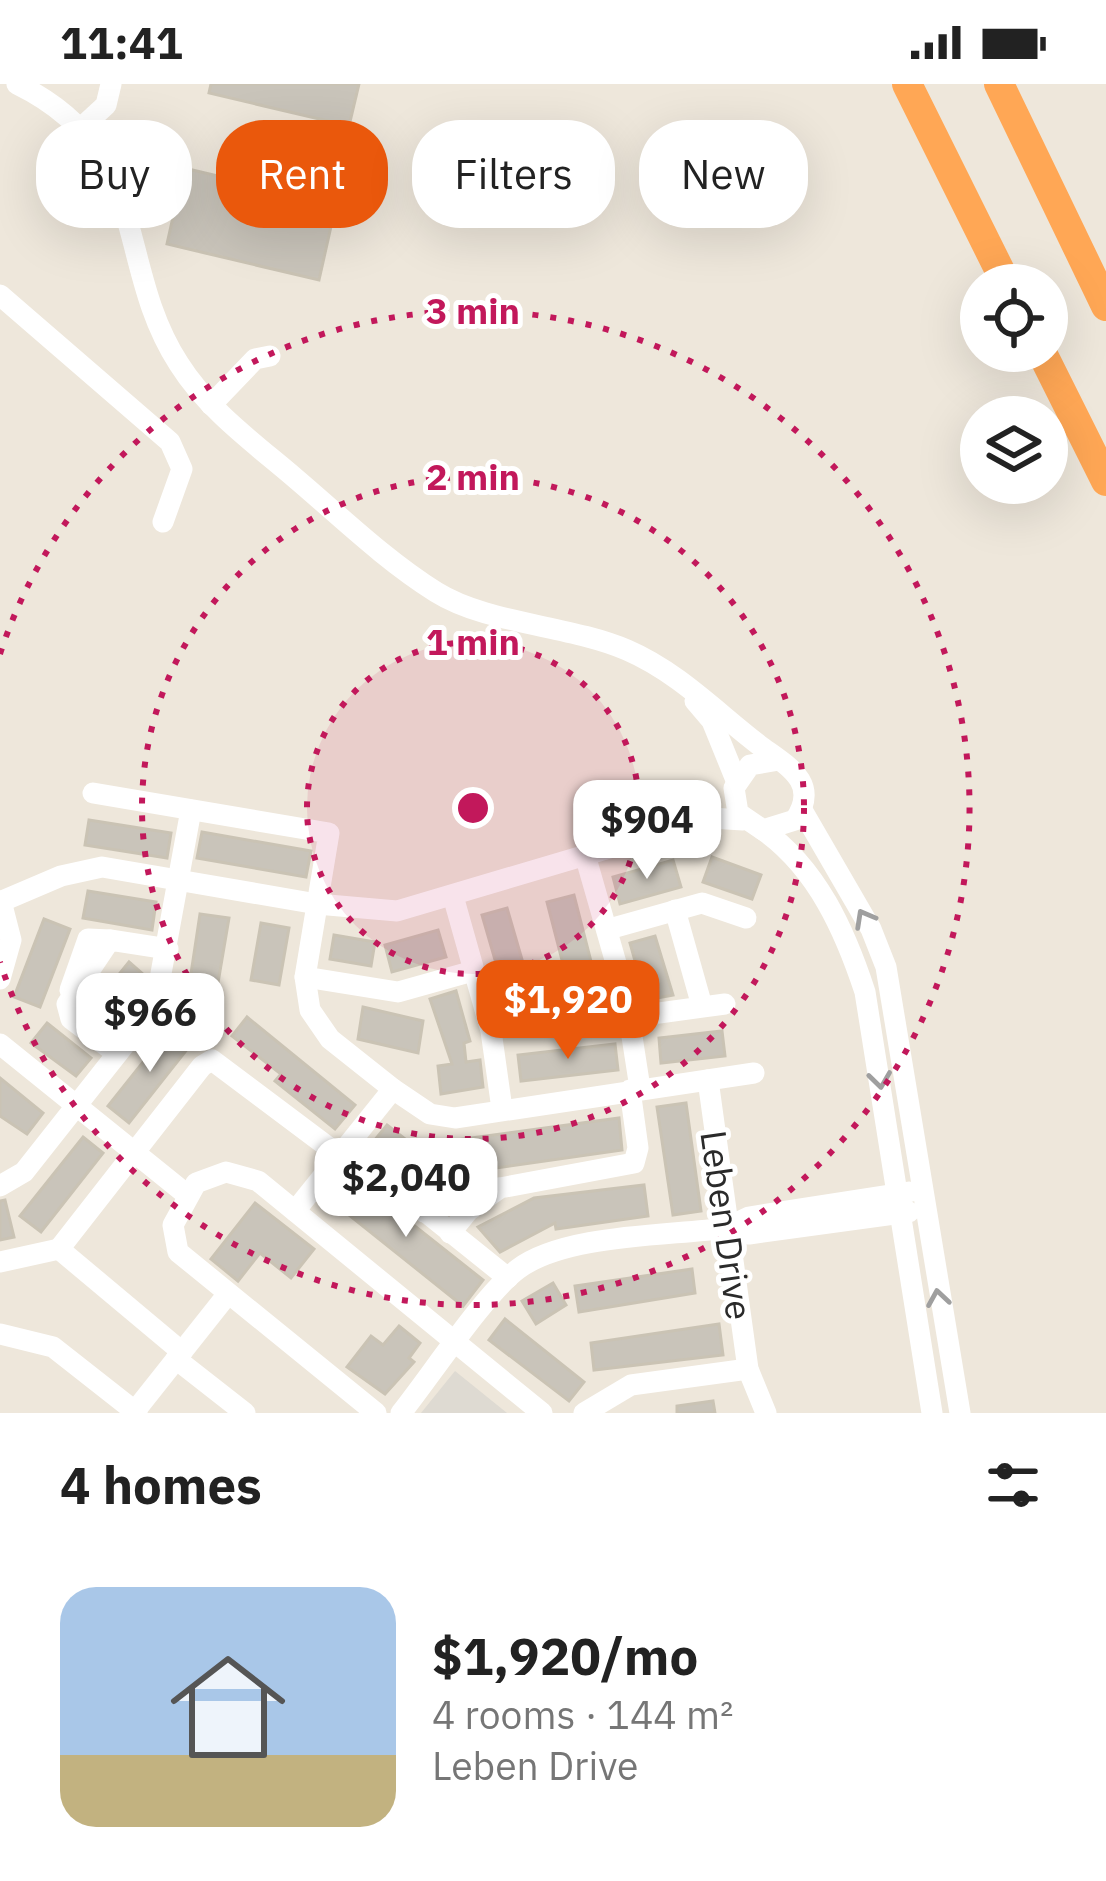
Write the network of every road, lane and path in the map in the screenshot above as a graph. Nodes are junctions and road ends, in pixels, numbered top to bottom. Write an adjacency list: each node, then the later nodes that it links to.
1 (17, 84): 5 (street)
2 (111, 84): 6 (street)
3 (907, 84): 8 (highway)
4 (1000, 85): 10 (highway)
5 (71, 120)
6 (90, 120)
7 (129, 228): 14 (street)
8 (997, 264)
9 (0, 296): 13 (street)
10 (1106, 306)
11 (1052, 372): 12 (highway)
12 (1106, 481)
13 (163, 522)
14 (675, 678): 15 (street); 16 (street)
15 (779, 760): 16 (street); 19 (street)
16 (735, 788): 20 (street); 21 (street)
17 (94, 793): 18 (street)
18 (191, 810): 23 (street); 26 (street, Leben Drive)
19 (802, 810): 21 (street); 50 (street, one-way to 19)
20 (711, 818): 21 (street); 22 (street)
21 (753, 825): 51 (street, one-way to 51)
22 (586, 855): 24 (street); 29 (street)
23 (180, 883): 25 (street); 26 (street); 30 (street)
24 (453, 896): 26 (street); 31 (street)
25 (1, 902): 33 (street)
26 (316, 904): 32 (street, Leben Drive)
27 (675, 910): 28 (street); 29 (street); 35 (street)
28 (746, 918)
29 (608, 929): 36 (street)
30 (168, 950): 38 (street); 38 (street)
31 (473, 971): 32 (street); 44 (street)
32 (304, 977): 41 (street, Leben Drive)
33 (0, 979)
34 (725, 1004): 35 (street)
35 (701, 1006): 36 (street)
36 (630, 1017): 42 (street)
37 (0, 1044): 43 (street)
38 (117, 1054): 43 (street)
39 (754, 1072): 40 (street, Leben Drive)
40 (708, 1080): 42 (street, Leben Drive); 54 (street, Leben Drive)
41 (393, 1089): 44 (street, Leben Drive); 46 (street)
42 (635, 1089): 44 (street, Leben Drive); 48 (street)
43 (77, 1106): 45 (street); 47 (street)
44 (502, 1109)
45 (134, 1151): 46 (street); 49 (street); 56 (street)
46 (343, 1152): 52 (street); 53 (street)
47 (0, 1186)
48 (500, 1188): 53 (street); 55 (street)
49 (186, 1194): 52 (street); 59 (street)
50 (923, 1199): 51 (street); 72 (street, one-way to 50)
51 (898, 1204): 54 (street); 71 (street)
52 (295, 1211): 61 (street)
53 (424, 1212): 55 (street)
54 (726, 1228): 58 (street); 63 (street, Leben Drive)
55 (450, 1233): 58 (street)
56 (59, 1249): 57 (street); 62 (street)
57 (0, 1262)
58 (508, 1279): 61 (street)
59 (226, 1295): 62 (street); 66 (street)
60 (0, 1334): 64 (street)
61 (457, 1343): 67 (street); 68 (street)
62 (179, 1355): 64 (street); 65 (street)
63 (748, 1370): 69 (street); 70 (street, Leben Drive)
64 (136, 1412)
65 (244, 1413)
66 (376, 1413)
67 (401, 1413)
68 (542, 1413)
69 (584, 1413)
70 (766, 1413)
71 (932, 1413)
72 (960, 1413)

